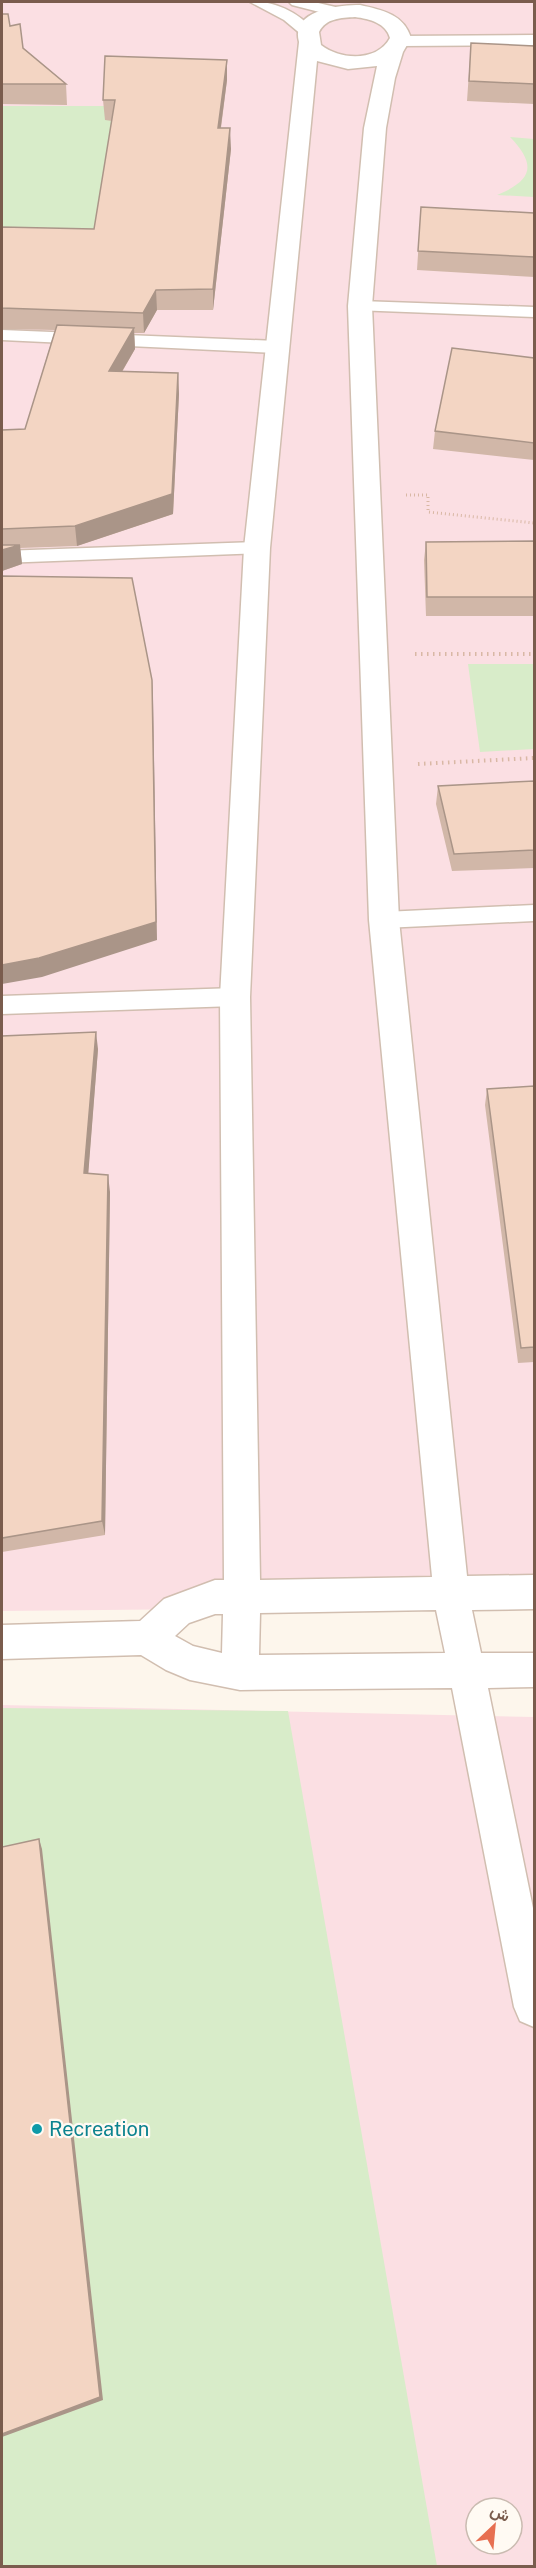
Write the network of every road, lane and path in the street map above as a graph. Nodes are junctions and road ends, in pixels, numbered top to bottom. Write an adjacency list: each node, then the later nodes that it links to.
1 (258, 2): 4 (lane)
2 (297, 2): 3 (lane)
3 (339, 12): 4 (street); 6 (street)
4 (308, 38): 6 (street); 10 (street)
5 (534, 40): 6 (lane)
6 (397, 46): 7 (street)
7 (360, 306): 8 (lane); 11 (street)
8 (534, 312)
9 (2, 335): 10 (lane)
10 (277, 347): 13 (street)
11 (367, 494): 12 (path); 15 (street)
12 (534, 523)
13 (257, 548): 14 (lane); 21 (street)
14 (2, 556)
15 (372, 654): 16 (path); 18 (street)
16 (534, 654)
17 (534, 758): 18 (path)
18 (377, 766): 20 (street)
19 (534, 913): 20 (lane)
20 (384, 920): 24 (street)
21 (235, 997): 22 (lane); 25 (street)
22 (2, 1005)
23 (534, 1592): 24 (street)
24 (451, 1593): 25 (street); 29 (street)
25 (242, 1595): 26 (street); 30 (street)
26 (147, 1638): 27 (street); 30 (street)
27 (2, 1642)
28 (534, 1670): 29 (street)
29 (465, 1671): 30 (street); 31 (street)
30 (240, 1673)
31 (534, 2007)

